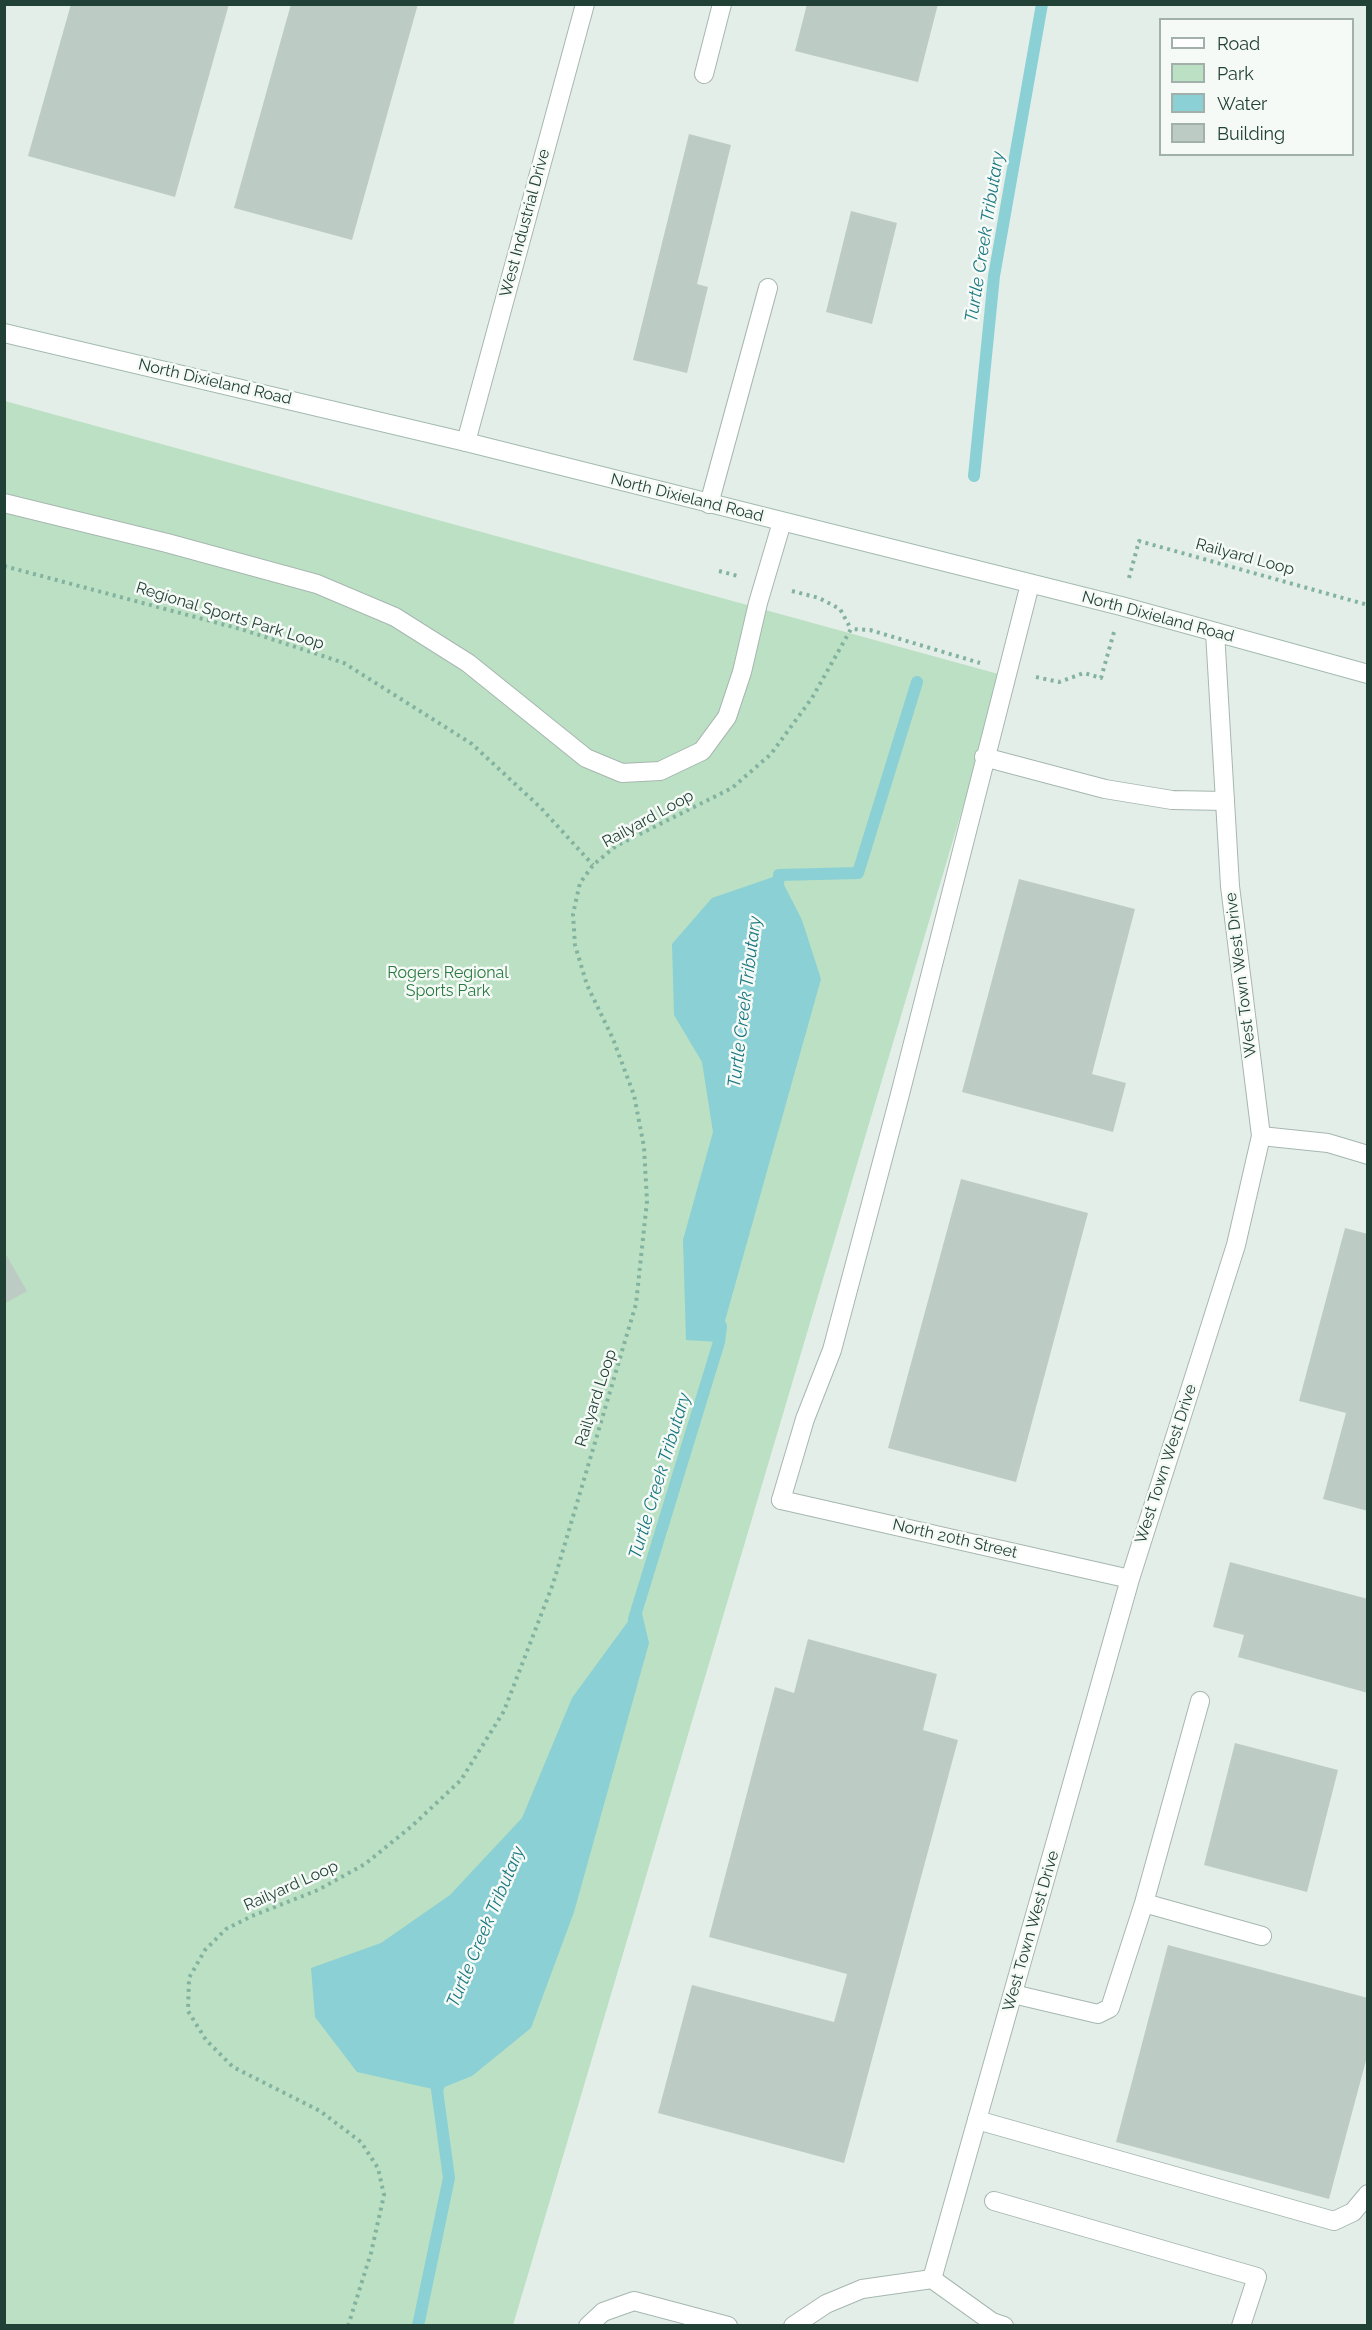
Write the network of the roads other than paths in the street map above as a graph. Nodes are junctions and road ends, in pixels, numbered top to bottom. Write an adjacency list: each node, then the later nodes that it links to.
1 (585, 4): 6 (street, West Industrial Drive)
2 (722, 4): 3 (street)
3 (704, 74)
4 (768, 288): 8 (street)
5 (4, 333): 6 (street, North Dixieland Road)
6 (466, 442): 8 (street, North Dixieland Road)
7 (4, 503): 9 (street)
8 (709, 504): 9 (street, North Dixieland Road)
9 (782, 522): 10 (street, North Dixieland Road)
10 (1030, 584): 11 (street, North Dixieland Road); 13 (street)
11 (1215, 632): 12 (street, North Dixieland Road); 14 (street, West Town West Drive)
12 (1368, 674)
13 (984, 757): 14 (street); 17 (street, North 20th Street)
14 (1225, 801): 15 (street, West Town West Drive)
15 (1260, 1136): 16 (street); 17 (street, West Town West Drive)
16 (1368, 1155)
17 (1130, 1579): 21 (street, West Town West Drive)
18 (1200, 1701): 19 (street)
19 (1144, 1903): 20 (street); 21 (street)
20 (1262, 1936)
21 (1013, 1994): 22 (street, West Town West Drive)
22 (977, 2120): 23 (street); 25 (street, West Town West Drive)
23 (1368, 2194)
24 (994, 2201): 31 (street)
25 (932, 2279): 29 (street); 30 (street)
26 (667, 2318): 27 (street); 28 (street)
27 (588, 2325)
28 (729, 2325)
29 (793, 2325)
30 (1004, 2325)
31 (1241, 2325)

